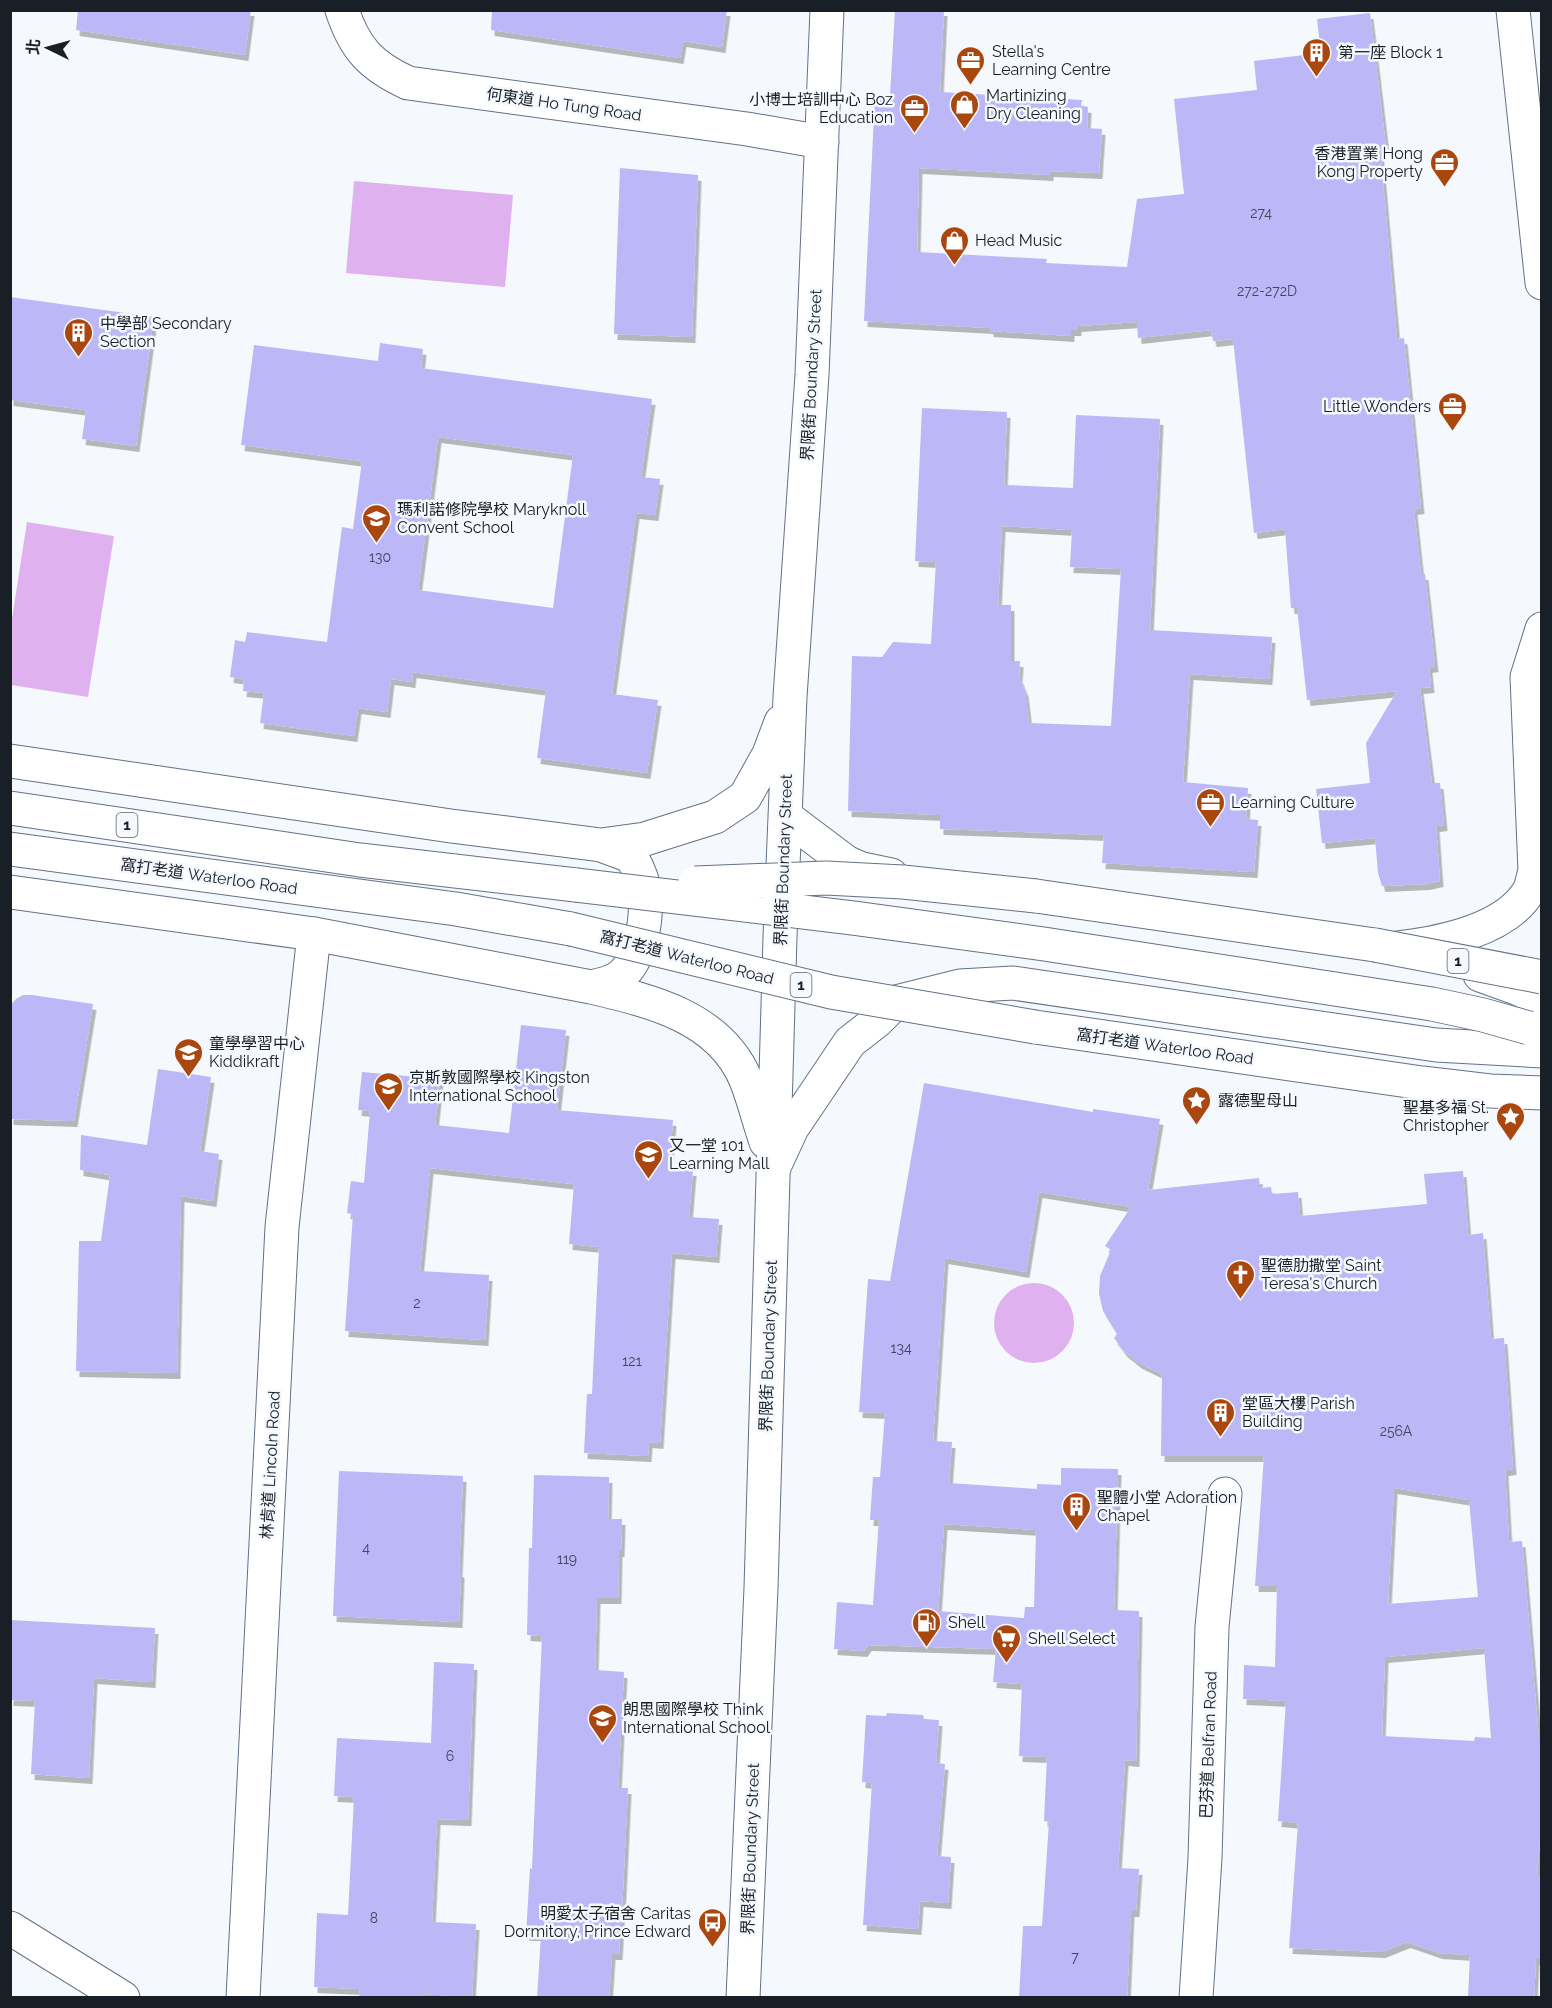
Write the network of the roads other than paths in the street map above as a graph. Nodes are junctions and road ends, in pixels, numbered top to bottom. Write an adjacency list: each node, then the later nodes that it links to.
1 (342, 10): 4 (main road, 何東道 Ho Tung Road)
2 (827, 10): 4 (main road, 界限街 Boundary Street)
3 (1514, 10): 5 (main road)
4 (822, 141): 7 (main road, 界限街 Boundary Street)
5 (1542, 283)
6 (1542, 629): 16 (main road)
7 (790, 697): 10 (main road, 界限街 Boundary Street); 11 (main road)
8 (10, 761): 11 (main road)
9 (10, 808): 13 (main road, 1)
10 (785, 816): 16 (main road); 23 (main road, 界限街 Boundary Street)
11 (601, 845): 18 (main road)
12 (10, 849): 21 (main road, 窩打老道 Waterloo Road / 1, bridge)
13 (576, 885): 17 (main road, 1, bridge); 19 (main road, bridge)
14 (10, 892): 15 (main road)
15 (314, 934): 18 (main road); 27 (main road, 林肯道 Lincoln Road)
16 (1359, 952): 19 (main road)
17 (1542, 977)
18 (591, 987): 23 (main road)
19 (1538, 1029): 23 (main road)
20 (1071, 1044): 22 (main road, 窩打老道 Waterloo Road)
21 (1542, 1093)
22 (1542, 1107)
23 (774, 1167): 28 (main road, 界限街 Boundary Street)
24 (1225, 1494): 29 (main road, 巴芬道 Belfran Road)
25 (10, 1928): 26 (main road)
26 (123, 1998)
27 (243, 1998)
28 (743, 1998)
29 (1196, 1998)

